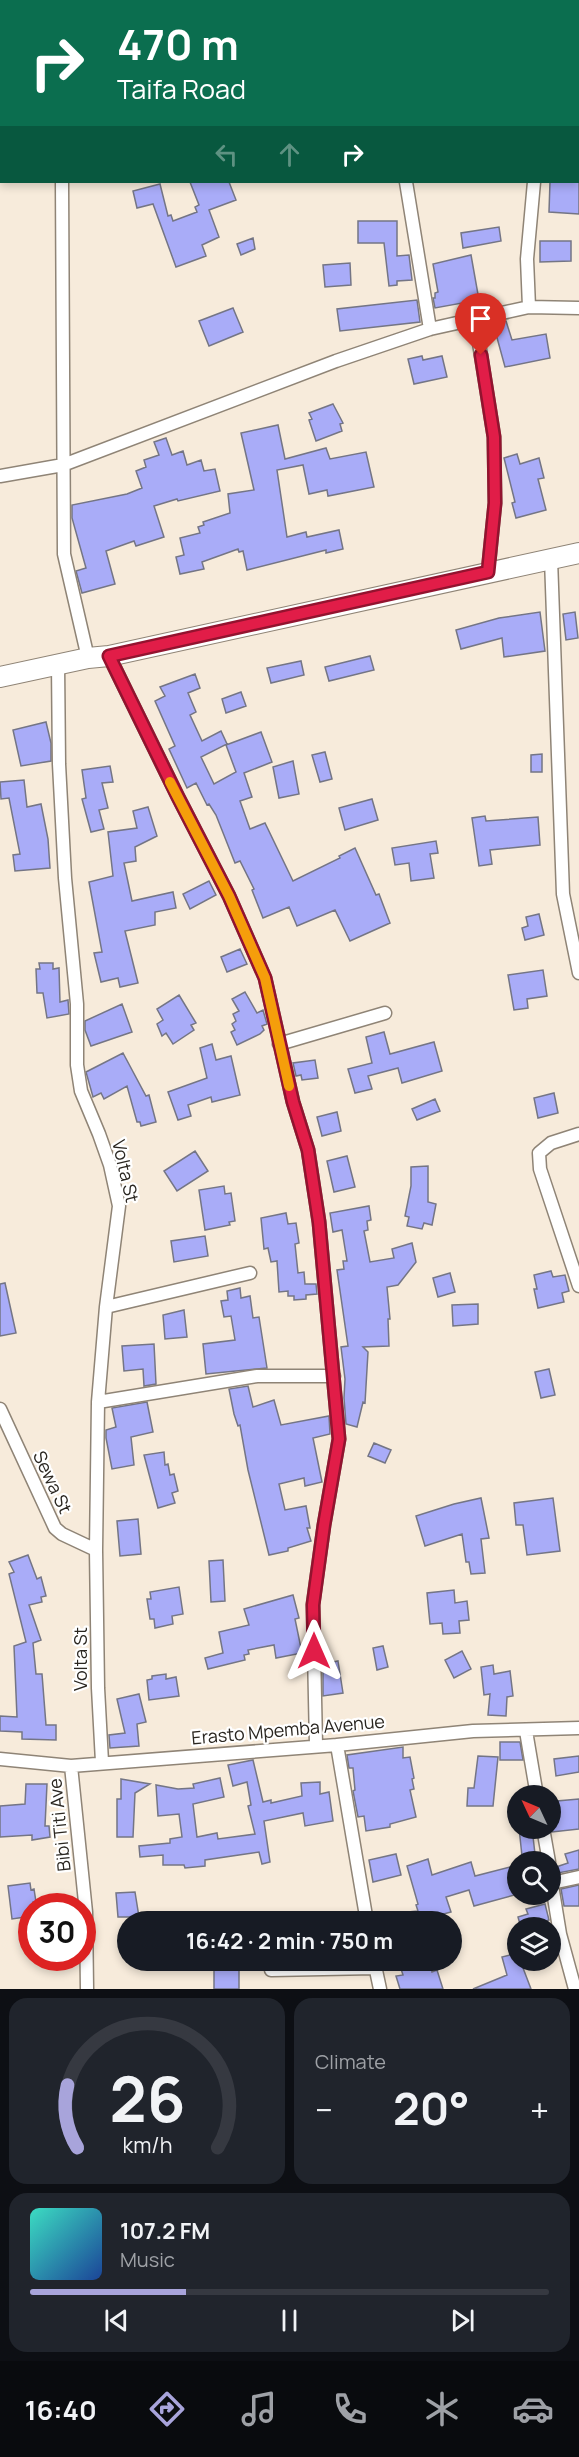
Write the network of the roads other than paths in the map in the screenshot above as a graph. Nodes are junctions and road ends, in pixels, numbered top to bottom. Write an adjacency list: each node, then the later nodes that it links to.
1 (62, 183): 8 (street)
2 (406, 183): 7 (street)
3 (534, 183): 4 (street)
4 (529, 307): 5 (street); 6 (street)
5 (579, 308)
6 (475, 318): 7 (street); 12 (street)
7 (430, 329): 8 (street)
8 (63, 465): 9 (street); 14 (street)
9 (0, 476)
10 (579, 553): 11 (highway)
11 (551, 559): 12 (highway); 17 (street)
12 (488, 572): 13 (highway)
13 (109, 656): 14 (highway); 19 (street)
14 (88, 658): 15 (highway)
15 (58, 664): 16 (highway); 23 (street, Volta St)
16 (0, 676)
17 (579, 973)
18 (385, 1013): 19 (street)
19 (279, 1044): 24 (street)
20 (579, 1134): 22 (street)
21 (250, 1273): 23 (street)
22 (579, 1286)
23 (106, 1307): 25 (street, Volta St)
24 (334, 1376): 25 (street); 30 (street)
25 (98, 1402): 27 (street, Volta St)
26 (0, 1409): 27 (street, Sewa St)
27 (96, 1550): 33 (street, Volta St)
28 (579, 1728): 29 (street, Erasto Mpemba Avenue)
29 (526, 1731): 31 (street, Erasto Mpemba Avenue); 35 (street)
30 (316, 1745): 31 (street, Erasto Mpemba Avenue); 33 (street, Erasto Mpemba Avenue)
31 (337, 1745): 39 (street)
32 (0, 1759): 34 (street, Erasto Mpemba Avenue)
33 (102, 1762): 34 (street, Erasto Mpemba Avenue)
34 (71, 1766): 41 (street, Bibi Titi Ave)
35 (535, 1785)
36 (579, 1877): 37 (street)
37 (561, 1878)
38 (555, 1905): 43 (street)
39 (365, 1911)
40 (376, 1971): 42 (street)
41 (87, 1989)
42 (380, 1989)
43 (575, 1989)

